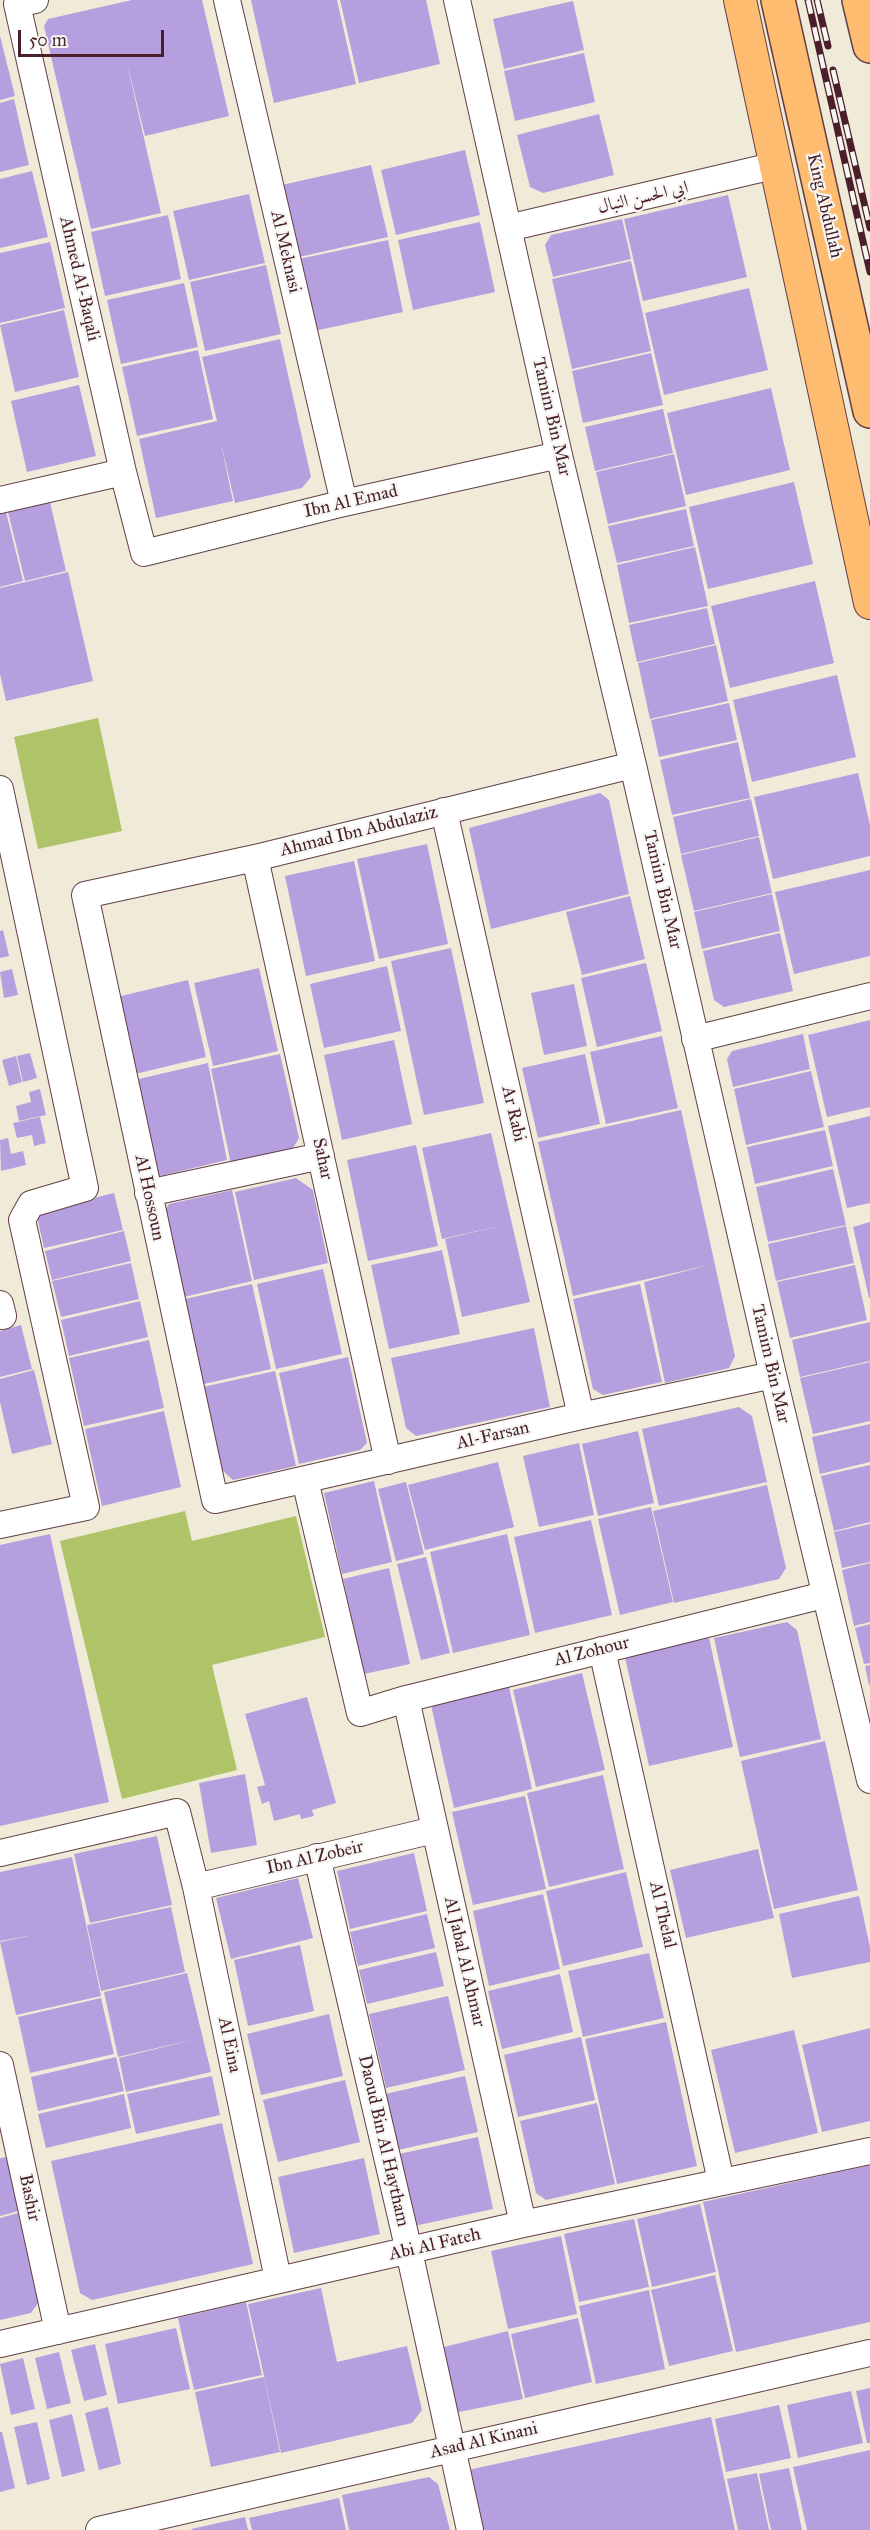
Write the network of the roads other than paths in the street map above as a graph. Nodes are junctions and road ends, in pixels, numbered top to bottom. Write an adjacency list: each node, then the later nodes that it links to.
1 (227, 0): 14 (street, Al Meknasi)
2 (457, 0): 9 (street, Tamim Bin Mar)
3 (740, 0): 8 (main road)
4 (777, 0): 10 (highway, King Abdullah)
5 (859, 0): 7 (highway)
6 (26, 2): 12 (street, Ahmed Al-Baqali)
7 (870, 46)
8 (777, 165): 9 (street, ابي الحسن النبال); 16 (main road)
9 (508, 228): 11 (street, Tamim Bin Mar)
10 (870, 411)
11 (559, 455): 14 (street, Ibn Al Emad); 17 (street, Tamim Bin Mar)
12 (123, 471): 13 (street); 15 (street, Ahmed Al-Baqali)
13 (0, 500)
14 (344, 503): 15 (street, Ibn Al Emad)
15 (144, 553)
16 (870, 603)
17 (633, 765): 19 (street, Ahmad Ibn Abdulaziz); 23 (street, Tamim Bin Mar)
18 (0, 789): 31 (street)
19 (444, 811): 20 (street, Ahmad Ibn Abdulaziz); 27 (street, Ar Rabi)
20 (255, 858): 21 (street, Ahmad Ibn Abdulaziz); 24 (street, Sahar)
21 (84, 895): 25 (street, Al Hossoun)
22 (870, 996): 23 (street)
23 (695, 1039): 26 (street, Tamim Bin Mar)
24 (321, 1155): 25 (street); 28 (street, Sahar)
25 (148, 1193): 30 (street, Al Hossoun)
26 (773, 1375): 27 (street, Al-Farsan); 32 (street, Tamim Bin Mar)
27 (581, 1416): 28 (street, Al-Farsan)
28 (388, 1461): 29 (street, Al-Farsan)
29 (305, 1480): 30 (street, Al-Farsan); 34 (street, Al Zohour)
30 (215, 1500)
31 (0, 1525)
32 (825, 1595): 33 (street, Al Zohour); 35 (street, Tamim Bin Mar)
33 (602, 1650): 34 (street, Al Zohour); 42 (street, Al Thelal)
34 (405, 1699): 36 (street, Al Jabal Al Ahmar)
35 (870, 1780)
36 (434, 1830): 38 (street, Ibn Al Zobeir); 43 (street, Al Jabal Al Ahmar)
37 (0, 1852): 39 (street, Al Eina)
38 (317, 1857): 39 (street, Ibn Al Zobeir); 44 (street, Daoud Bin Al Haytham)
39 (196, 1887): 45 (street, Al Eina)
40 (0, 2065): 46 (street, Bashir)
41 (870, 2151): 42 (street, Abi Al Fateh)
42 (722, 2181): 43 (street, Abi Al Fateh)
43 (523, 2224): 44 (street, Abi Al Fateh)
44 (409, 2251): 45 (street, Abi Al Fateh); 49 (street, Daoud Bin Al Haytham)
45 (279, 2279): 46 (street, Abi Al Fateh)
46 (58, 2331): 47 (street, Abi Al Fateh)
47 (0, 2344)
48 (870, 2353): 49 (street, Asad Al Kinani)
49 (453, 2448): 50 (street, Asad Al Kinani); 51 (street, Daoud Bin Al Haytham)
50 (99, 2530)
51 (470, 2530)

